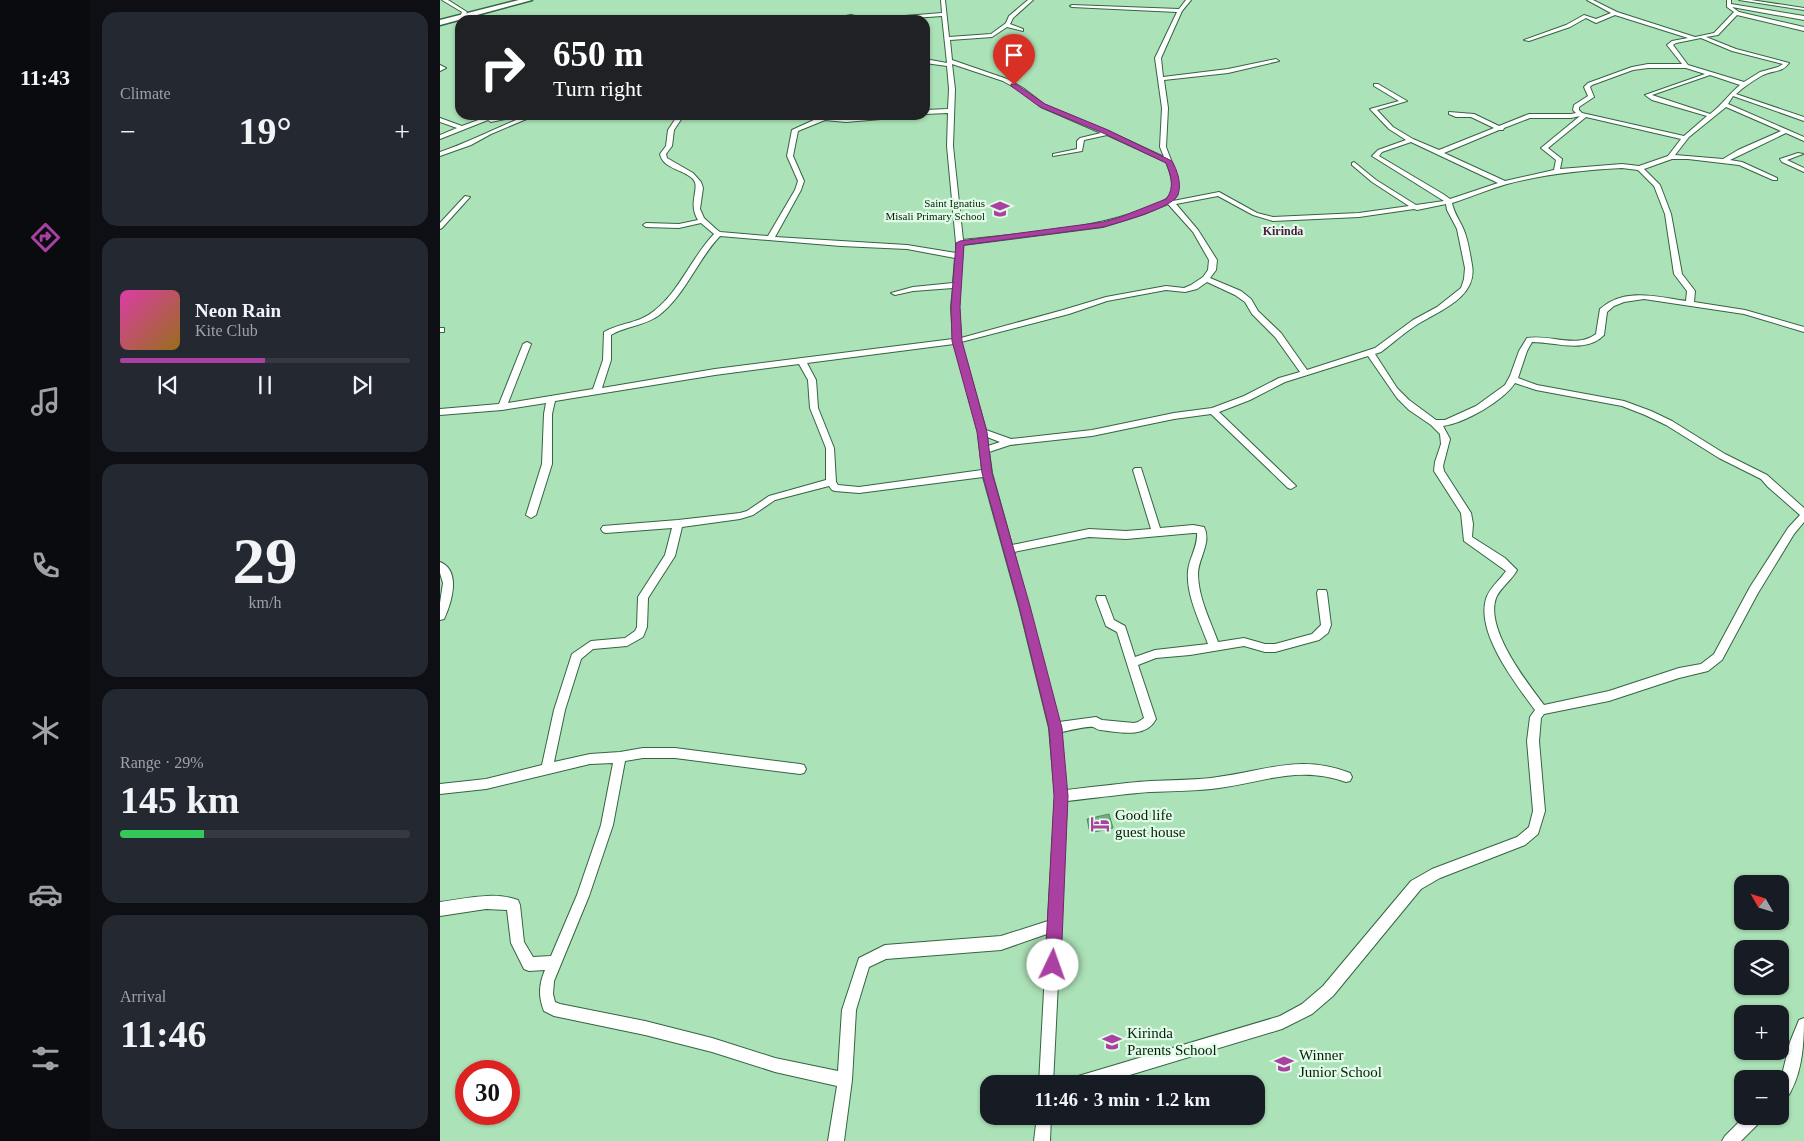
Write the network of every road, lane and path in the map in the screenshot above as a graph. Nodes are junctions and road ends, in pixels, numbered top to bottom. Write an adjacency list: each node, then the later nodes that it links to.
1 (444, 0): 18 (street)
2 (528, 0): 19 (main road)
3 (943, 0): 17 (street)
4 (1031, 0): 25 (street)
5 (1107, 0): 12 (street)
6 (1189, 0): 14 (street)
7 (1589, 0): 15 (street)
8 (1741, 0): 13 (street)
9 (1729, 2): 16 (street); 22 (street)
10 (1072, 6): 11 (street)
11 (1090, 7): 12 (street); 21 (street)
12 (1104, 7): 14 (street)
13 (1804, 9)
14 (1180, 11): 37 (street)
15 (1615, 13): 29 (street); 31 (street)
16 (1736, 13): 26 (street); 28 (street)
17 (945, 14): 20 (street); 30 (street)
18 (463, 15)
19 (472, 15)
20 (930, 15)
21 (1088, 15)
22 (1804, 18)
23 (455, 20): 24 (main road)
24 (440, 24)
25 (1005, 25): 27 (street); 30 (street)
26 (1804, 29)
27 (1021, 30)
28 (1702, 37): 29 (street); 38 (street)
29 (1694, 38): 35 (street)
30 (948, 40): 34 (street)
31 (1527, 40)
32 (930, 61): 34 (street)
33 (1276, 61): 37 (street)
34 (949, 63): 42 (street); 58 (street)
35 (1686, 66): 36 (street); 45 (street)
36 (1710, 74): 38 (street); 46 (street)
37 (1161, 78): 69 (street)
38 (1744, 84): 40 (street)
39 (1376, 85): 62 (street)
40 (1732, 94): 41 (street); 47 (street)
41 (1725, 105): 46 (street); 57 (street)
42 (950, 111): 43 (street); 85 (street)
43 (930, 112)
44 (1452, 113): 56 (street)
45 (1583, 114): 56 (street); 60 (street); 73 (street)
46 (1712, 116): 60 (street)
47 (1804, 119)
48 (440, 120): 55 (street)
49 (485, 120): 54 (street)
50 (490, 120): 54 (street)
51 (521, 120): 64 (street)
52 (678, 120): 80 (street)
53 (819, 120): 84 (street)
54 (473, 125): 55 (street)
55 (464, 128): 59 (street)
56 (1501, 129): 63 (street)
57 (1785, 131): 61 (street); 68 (street)
58 (1108, 133): 66 (street); 69 (street)
59 (440, 137)
60 (1686, 138): 67 (street)
61 (1804, 139)
62 (1411, 140): 63 (street); 78 (street)
63 (1440, 152): 75 (street)
64 (440, 154)
65 (1800, 154): 72 (street)
66 (1055, 155)
67 (1671, 158): 68 (street); 71 (street)
68 (1726, 160): 74 (street)
69 (1170, 162): 77 (street)
70 (1354, 164): 79 (street)
71 (1640, 168): 73 (street); 90 (street)
72 (1804, 170)
73 (1557, 171): 75 (street)
74 (1775, 179)
75 (1504, 183): 78 (street)
76 (467, 197): 82 (street)
77 (1170, 202): 79 (street); 85 (street); 87 (street)
78 (1448, 202): 79 (street); 94 (street)
79 (1417, 208)
80 (702, 221): 81 (street); 83 (street)
81 (646, 225)
82 (440, 227)
83 (718, 234): 84 (street); 98 (street)
84 (771, 237): 86 (street)
85 (960, 243): 86 (street)
86 (959, 256): 88 (street)
87 (1206, 279): 92 (street); 96 (street)
88 (957, 285): 89 (street); 92 (street)
89 (895, 293)
90 (1690, 304): 91 (street); 97 (street)
91 (1804, 330)
92 (957, 341): 95 (street); 104 (street)
93 (526, 344): 100 (street)
94 (1370, 353): 96 (street); 103 (street)
95 (802, 361): 98 (street); 109 (street)
96 (1304, 372): 101 (street)
97 (1512, 379): 103 (street); 111 (street)
98 (596, 392): 99 (street)
99 (551, 399): 100 (street); 112 (street)
100 (502, 407): 102 (street)
101 (1214, 411): 105 (street); 110 (street)
102 (440, 412)
103 (1444, 426): 123 (street)
104 (982, 432): 105 (street); 106 (street)
105 (1010, 442): 106 (street)
106 (984, 450): 108 (street)
107 (1138, 470): 115 (street)
108 (987, 473): 109 (street); 116 (street)
109 (831, 482): 113 (street)
110 (1291, 486)
111 (1804, 514): 123 (street)
112 (531, 515)
113 (678, 524): 114 (street); 126 (street)
114 (606, 529)
115 (1157, 533): 116 (street); 121 (street)
116 (1008, 550): 124 (street)
117 (440, 566): 120 (street)
118 (1322, 593): 121 (street)
119 (1101, 599): 122 (street)
120 (440, 616)
121 (1214, 646): 122 (street)
122 (1132, 663): 124 (street)
123 (1541, 710): 136 (street)
124 (1056, 728): 130 (street)
125 (620, 757): 126 (street); 127 (street); 133 (street)
126 (547, 770): 129 (street)
127 (800, 770)
128 (1346, 777): 130 (street)
129 (440, 789)
130 (1061, 796): 132 (street)
131 (440, 910): 133 (street)
132 (1055, 925): 135 (street); 137 (street)
133 (555, 962): 137 (street)
134 (1804, 1024): 138 (street)
135 (1047, 1075)
136 (1105, 1075)
137 (845, 1080): 141 (street)
138 (1789, 1081)
139 (1043, 1125): 142 (street)
140 (1747, 1125): 143 (street)
141 (836, 1141)
142 (1042, 1141)
143 (1730, 1141)

